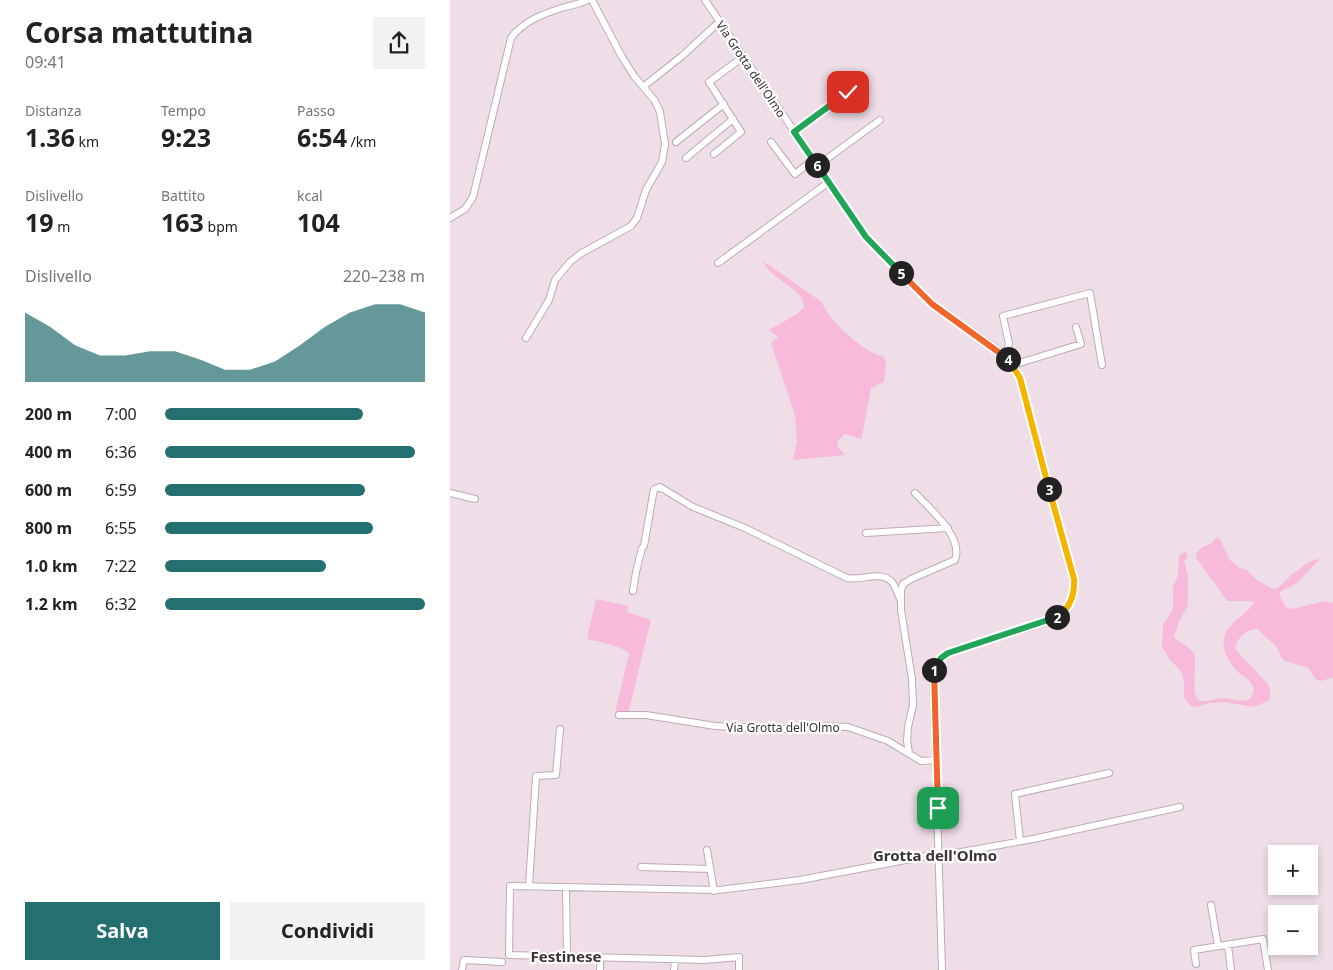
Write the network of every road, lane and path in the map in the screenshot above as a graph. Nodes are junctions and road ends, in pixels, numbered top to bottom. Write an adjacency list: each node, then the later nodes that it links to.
1 (587, 0): 18 (street)
2 (592, 0): 6 (street)
3 (705, 0): 4 (street, Via Grotta dell'Olmo)
4 (719, 22): 5 (street, Via Grotta dell'Olmo); 6 (street)
5 (743, 57): 8 (street); 11 (street, Via Grotta dell'Olmo)
6 (643, 87): 21 (street)
7 (848, 92): 11 (street)
8 (724, 104): 9 (street); 12 (street)
9 (733, 119): 14 (street); 15 (street)
10 (880, 120): 16 (street)
11 (794, 132): 16 (street, Via Grotta dell'Olmo)
12 (676, 142)
13 (770, 142): 16 (street)
14 (714, 154)
15 (686, 158)
16 (815, 163): 17 (street, Via Grotta dell'Olmo)
17 (829, 182): 19 (street); 22 (street, Via Grotta dell'Olmo)
18 (450, 218)
19 (718, 263)
20 (1076, 327): 23 (street)
21 (526, 338)
22 (1005, 355): 23 (street, Via Grotta dell'Olmo); 24 (street)
23 (1013, 365): 35 (street, Via Grotta dell'Olmo)
24 (1102, 365)
25 (450, 492): 27 (street)
26 (915, 493): 28 (street)
27 (476, 499)
28 (948, 528): 29 (street); 31 (street)
29 (866, 533)
30 (633, 591): 31 (street)
31 (900, 601): 34 (street)
32 (619, 715): 34 (street, Via Grotta dell'Olmo)
33 (560, 729): 43 (street)
34 (910, 753): 35 (street, Via Grotta dell'Olmo)
35 (936, 760): 40 (street, Via Grotta dell'Olmo)
36 (1109, 774): 38 (street)
37 (1180, 807): 38 (street)
38 (1020, 841): 40 (street)
39 (707, 850): 42 (street)
40 (939, 856): 45 (street); 58 (street, Via Grotta dell'Olmo)
41 (641, 867): 42 (street)
42 (710, 869): 45 (street)
43 (529, 886): 44 (street); 49 (street)
44 (566, 888): 45 (street); 49 (street)
45 (714, 891)
46 (1211, 905): 48 (street)
47 (1228, 945): 48 (street); 59 (street); 60 (street)
48 (1218, 946): 53 (street)
49 (567, 956): 50 (street)
50 (600, 957): 51 (street); 55 (street)
51 (675, 960): 56 (street); 57 (street)
52 (502, 962): 54 (street)
53 (1196, 964)
54 (462, 970)
55 (600, 970)
56 (674, 970)
57 (739, 970)
58 (942, 970)
59 (1231, 970)
60 (1268, 970)

